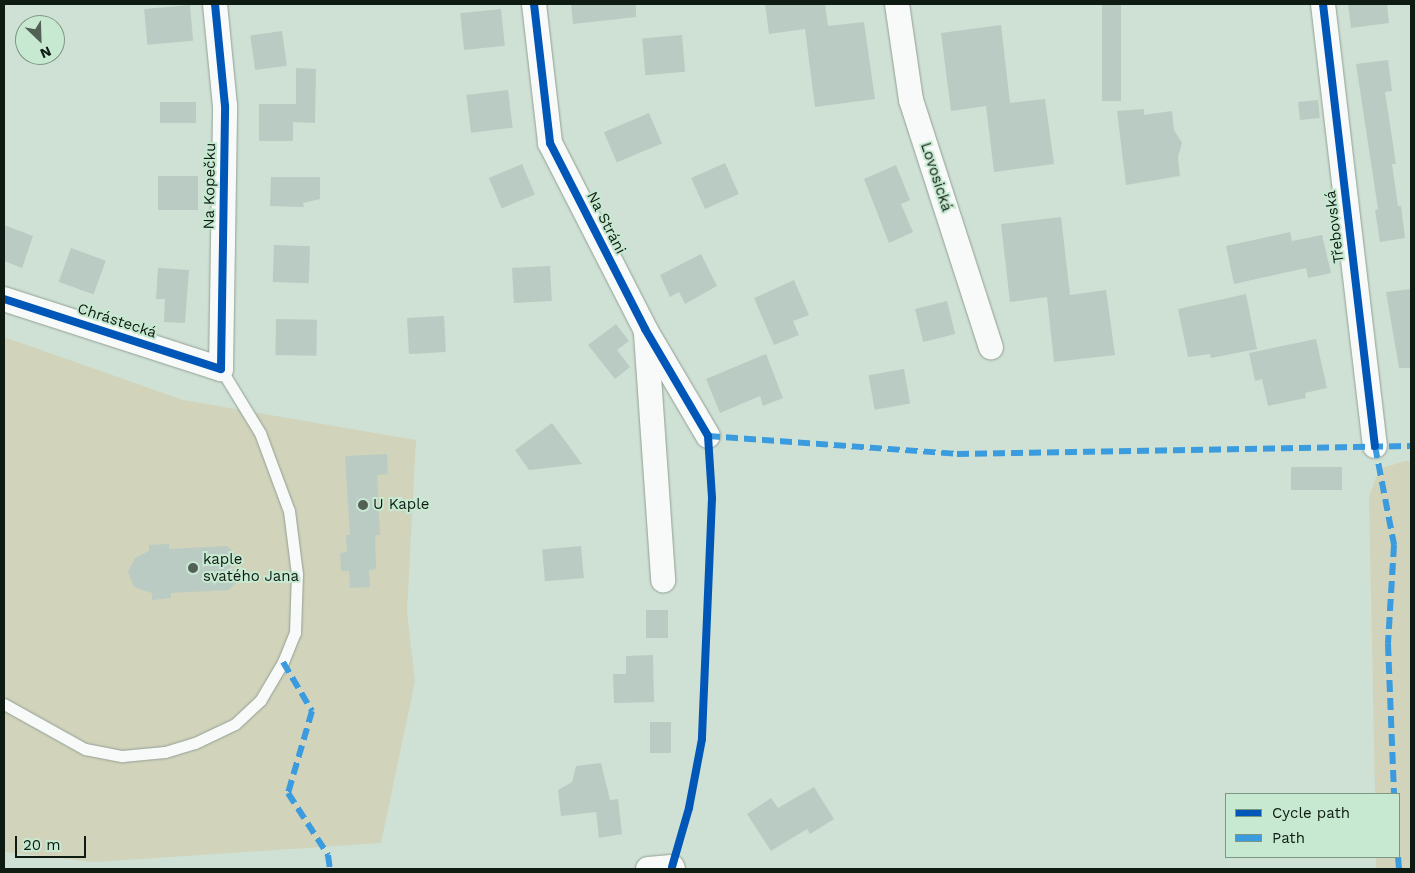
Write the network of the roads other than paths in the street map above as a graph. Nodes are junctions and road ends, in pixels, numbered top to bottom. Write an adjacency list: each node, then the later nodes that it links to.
1 (215, 4): 8 (street, Na Kopečku)
2 (534, 4): 6 (street, Na Stráni)
3 (898, 4): 7 (street, Lovosická)
4 (1323, 4): 10 (street, Třebovská)
5 (4, 300): 8 (street, Chrástecká)
6 (645, 329): 9 (street, Na Stráni); 11 (street, Na Stráni)
7 (991, 347)
8 (221, 369): 12 (lane)
9 (708, 436)
10 (1375, 446)
11 (663, 580)
12 (4, 704)
13 (673, 868): 14 (street)
14 (648, 869)

